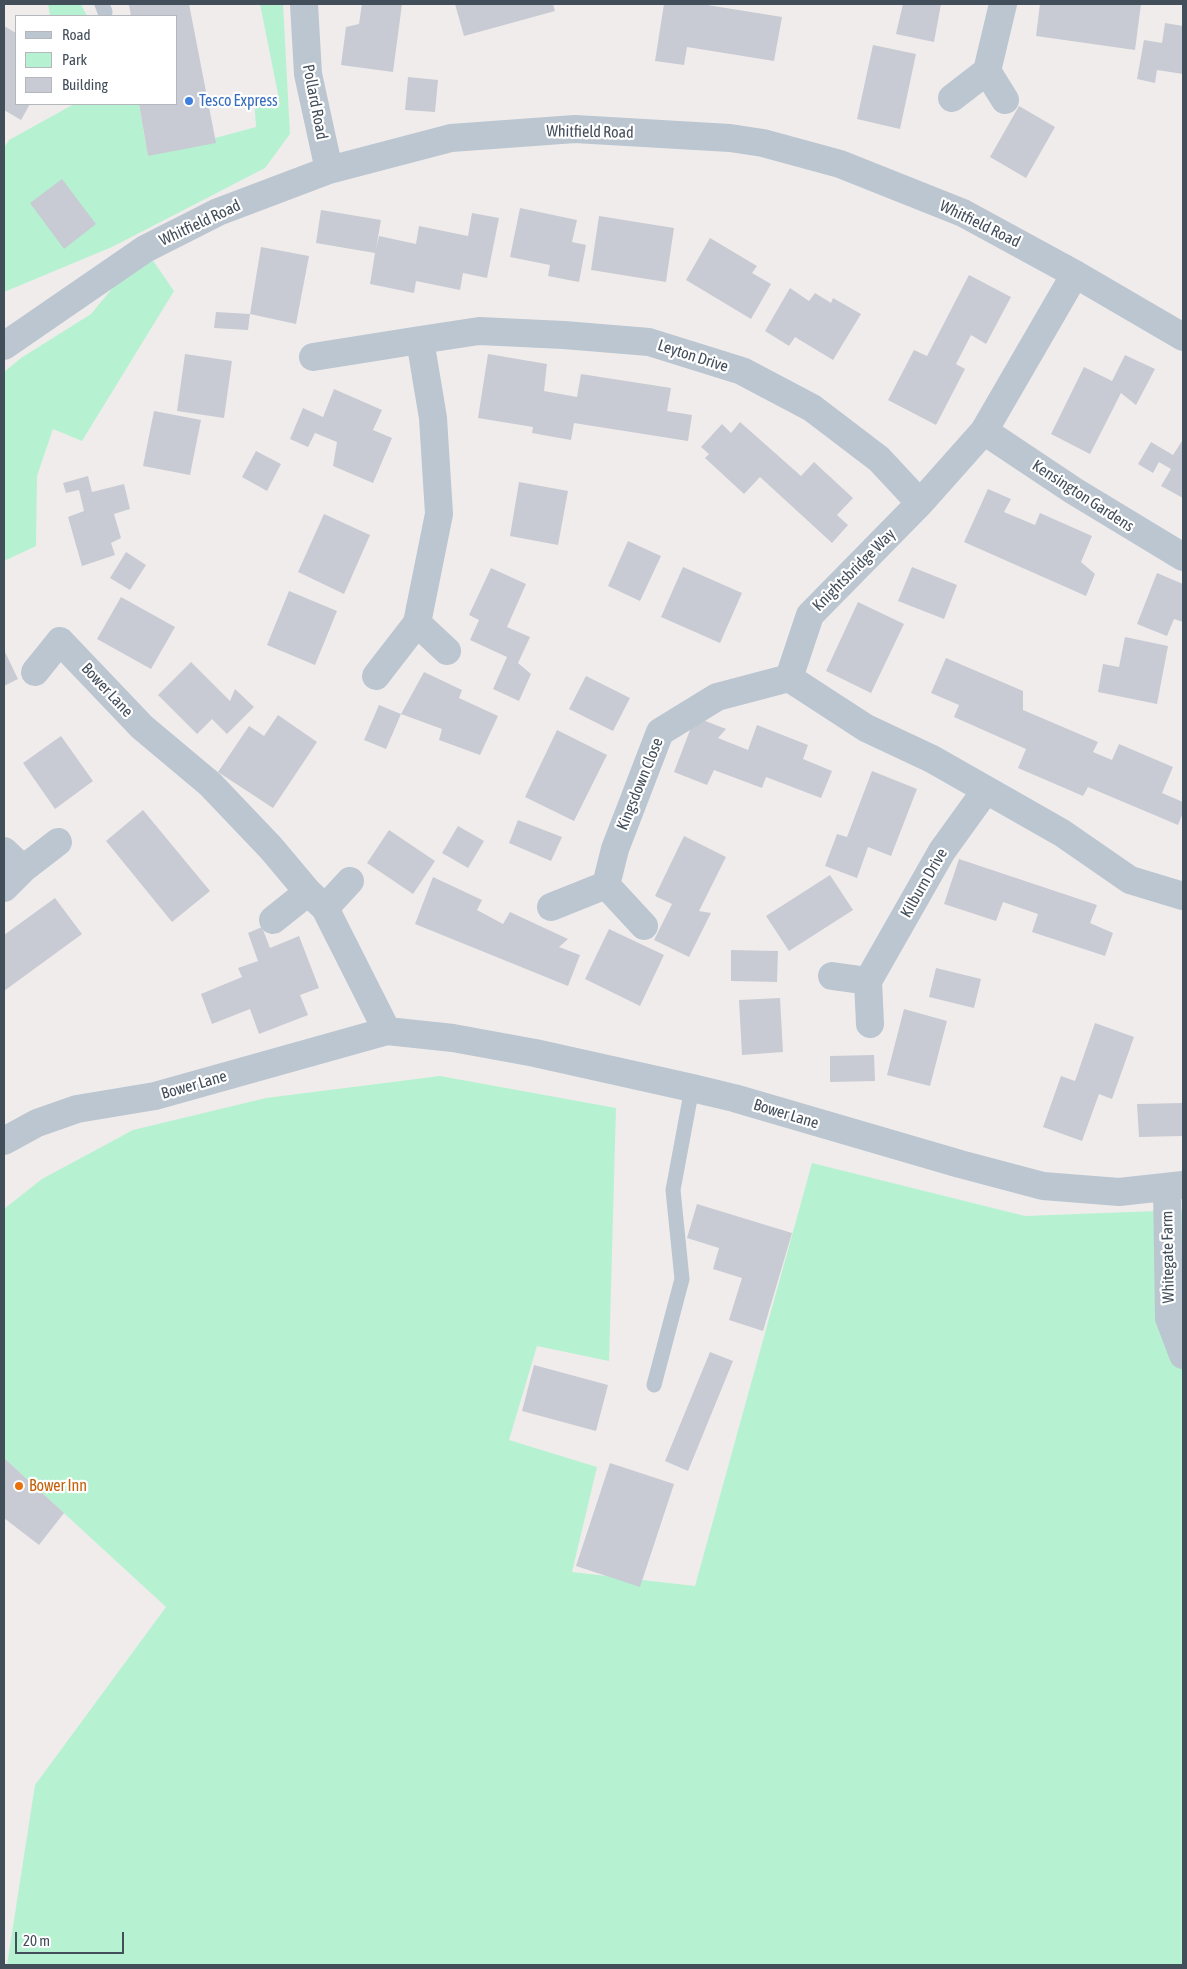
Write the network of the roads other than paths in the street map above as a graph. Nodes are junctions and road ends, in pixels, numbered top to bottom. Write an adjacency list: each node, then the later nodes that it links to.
1 (304, 4): 6 (street, Pollard Road)
2 (1003, 4): 3 (street)
3 (987, 70): 4 (street); 5 (street)
4 (952, 98)
5 (1004, 100)
6 (329, 170): 7 (street, Whitfield Road); 10 (street, Whitfield Road)
7 (1075, 274): 8 (street, Whitfield Road); 12 (street, Knightsbridge Way)
8 (1183, 336)
9 (420, 340): 11 (street, Leyton Drive); 13 (street, Leyton Drive); 15 (street)
10 (4, 346)
11 (312, 357)
12 (984, 431): 13 (street, Knightsbridge Way); 14 (street, Kensington Gardens)
13 (920, 503): 19 (street, Knightsbridge Way)
14 (1183, 557)
15 (417, 622): 16 (street); 18 (street)
16 (448, 651)
17 (35, 672): 26 (street, Bower Lane)
18 (376, 676)
19 (789, 678): 20 (street); 24 (street, Kingsdown Close)
20 (986, 790): 25 (street); 31 (street, Kilburn Drive)
21 (58, 842): 22 (street)
22 (10, 870)
23 (350, 881): 26 (street)
24 (606, 885): 27 (street); 29 (street)
25 (1183, 896)
26 (317, 900): 28 (street); 33 (street, Bower Lane)
27 (551, 907)
28 (273, 920)
29 (644, 926)
30 (832, 976): 31 (street)
31 (868, 981): 32 (street)
32 (870, 1024)
33 (387, 1030): 34 (street, Bower Lane); 35 (street, Bower Lane)
34 (692, 1088): 36 (street, Bower Lane); 38 (lane)
35 (4, 1141)
36 (1175, 1186): 37 (street, Whitegate Farm)
37 (1183, 1355)
38 (654, 1385)

